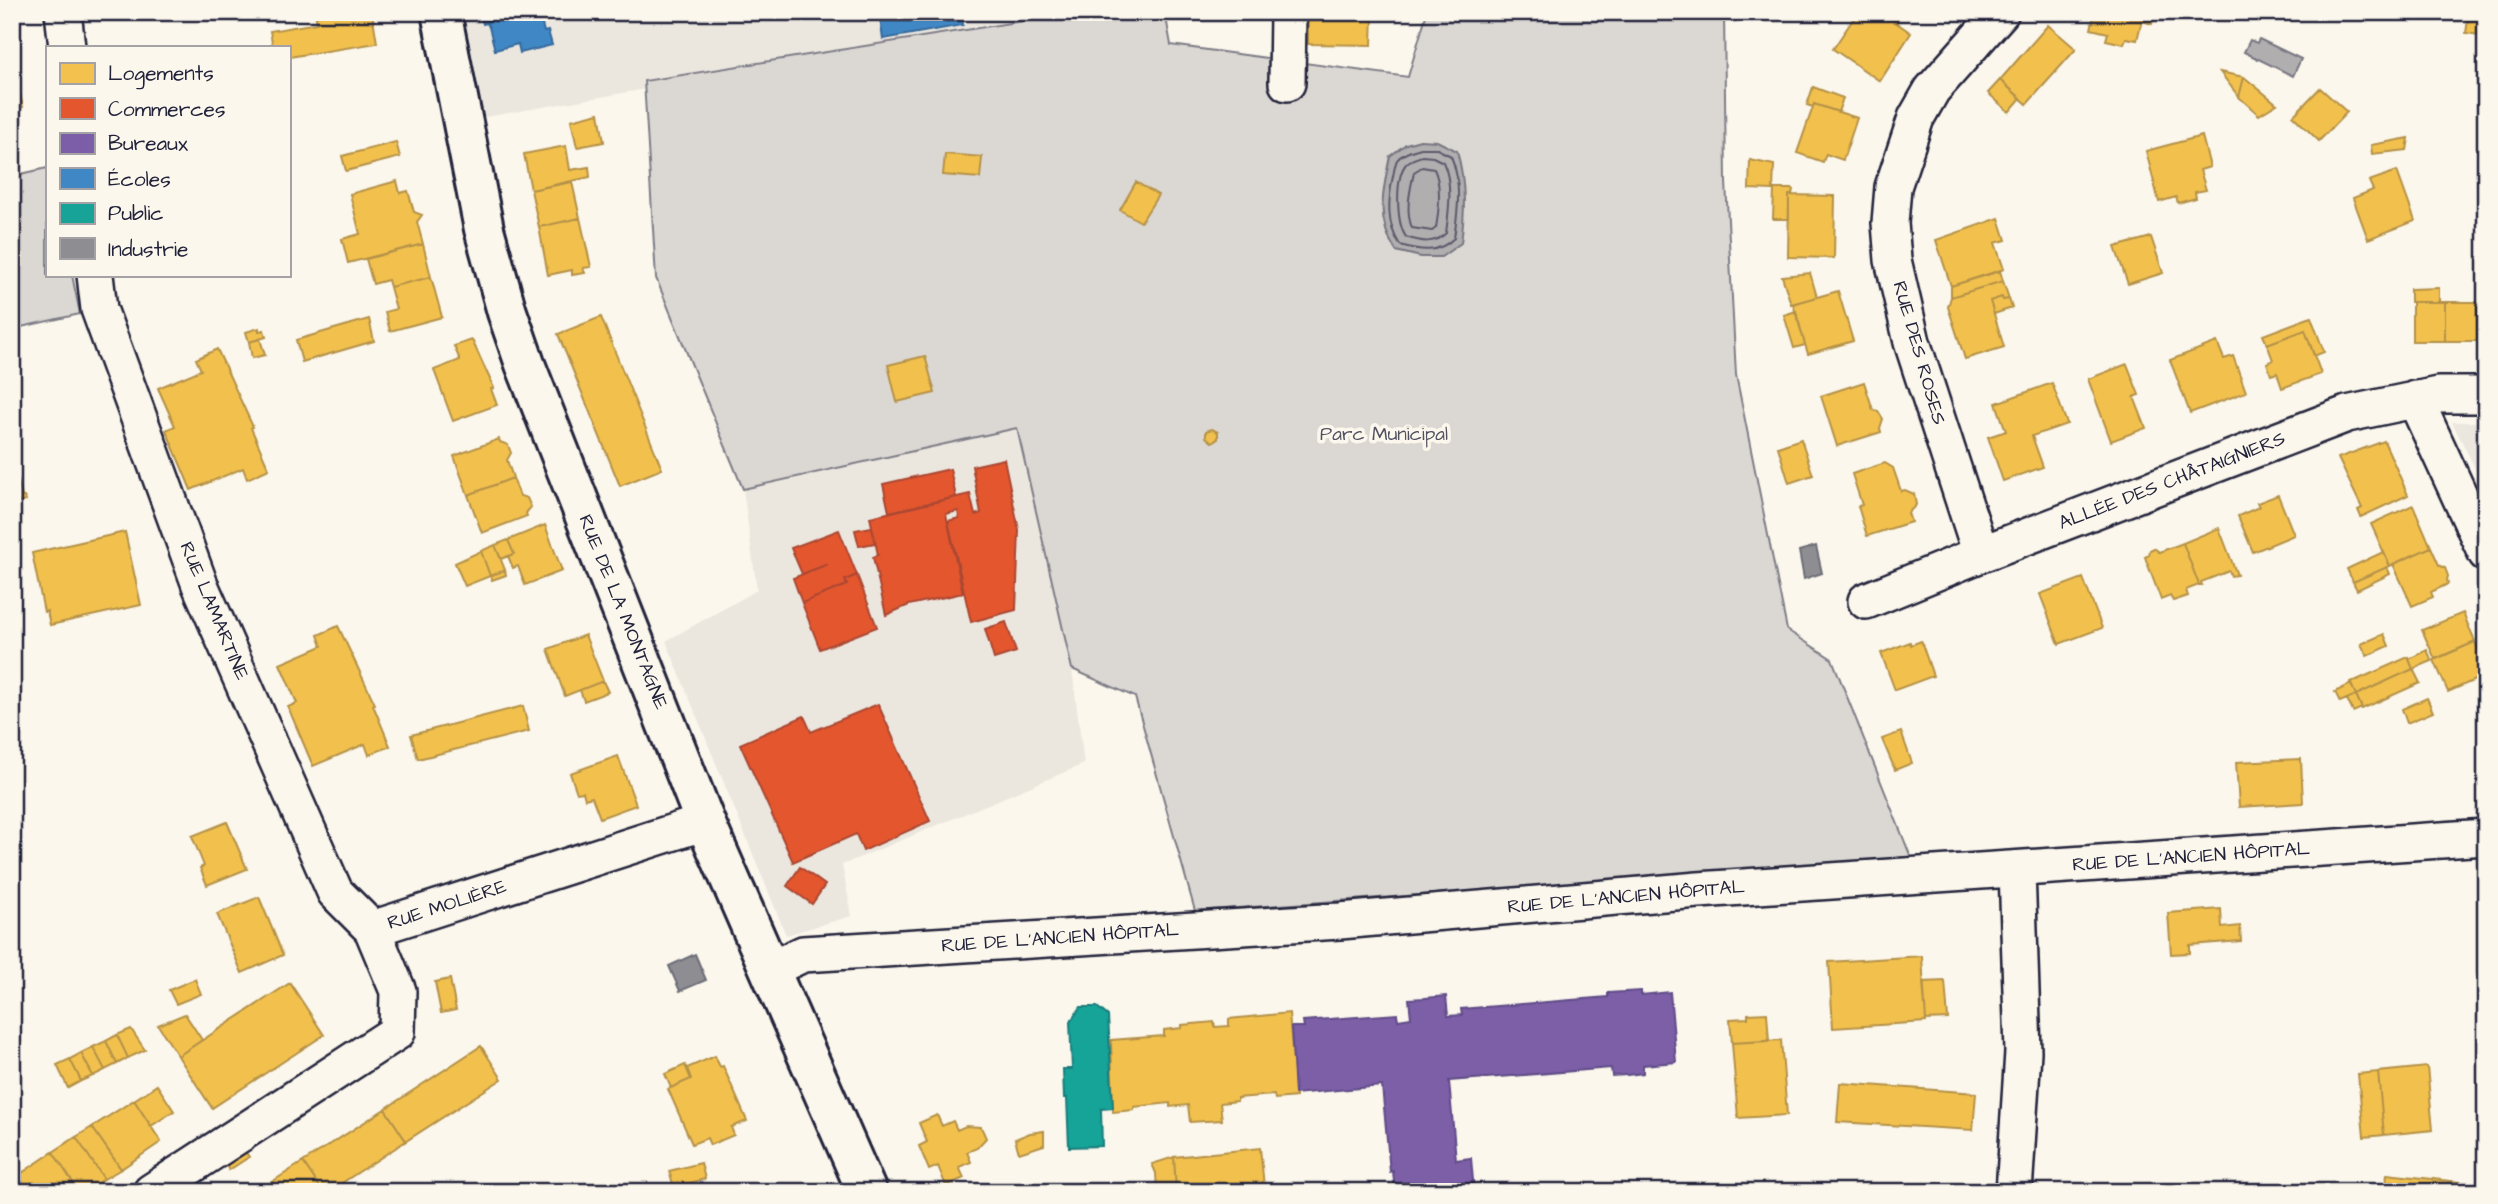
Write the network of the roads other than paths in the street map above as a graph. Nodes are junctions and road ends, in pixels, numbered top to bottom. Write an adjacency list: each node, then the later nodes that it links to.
1 (63, 12): 5 (street)
2 (441, 12): 13 (main road, RUE DE LA MONTAGNE)
3 (1288, 12): 6 (street)
4 (2001, 12): 11 (street, RUE DES ROSES)
5 (67, 46)
6 (1287, 83)
7 (95, 276): 16 (street, RUE LAMARTINE)
8 (2486, 395): 9 (street, ALLÉE DES CHÂTAIGNIERS)
9 (2416, 399): 10 (street); 11 (street, ALLÉE DES CHÂTAIGNIERS)
10 (2486, 553)
11 (1981, 554): 12 (street, ALLÉE DES CHÂTAIGNIERS)
12 (1866, 601)
13 (705, 822): 16 (street, RUE MOLIÈRE); 17 (main road, RUE DE LA MONTAGNE)
14 (2486, 837): 15 (street, RUE DE L'ANCIEN HÔPITAL)
15 (2017, 869): 17 (street, RUE DE L'ANCIEN HÔPITAL); 20 (street)
16 (372, 929): 18 (street, RUE MOLIÈRE)
17 (769, 970): 19 (main road, RUE DE LA MONTAGNE)
18 (151, 1192)
19 (867, 1192)
20 (2014, 1192)

